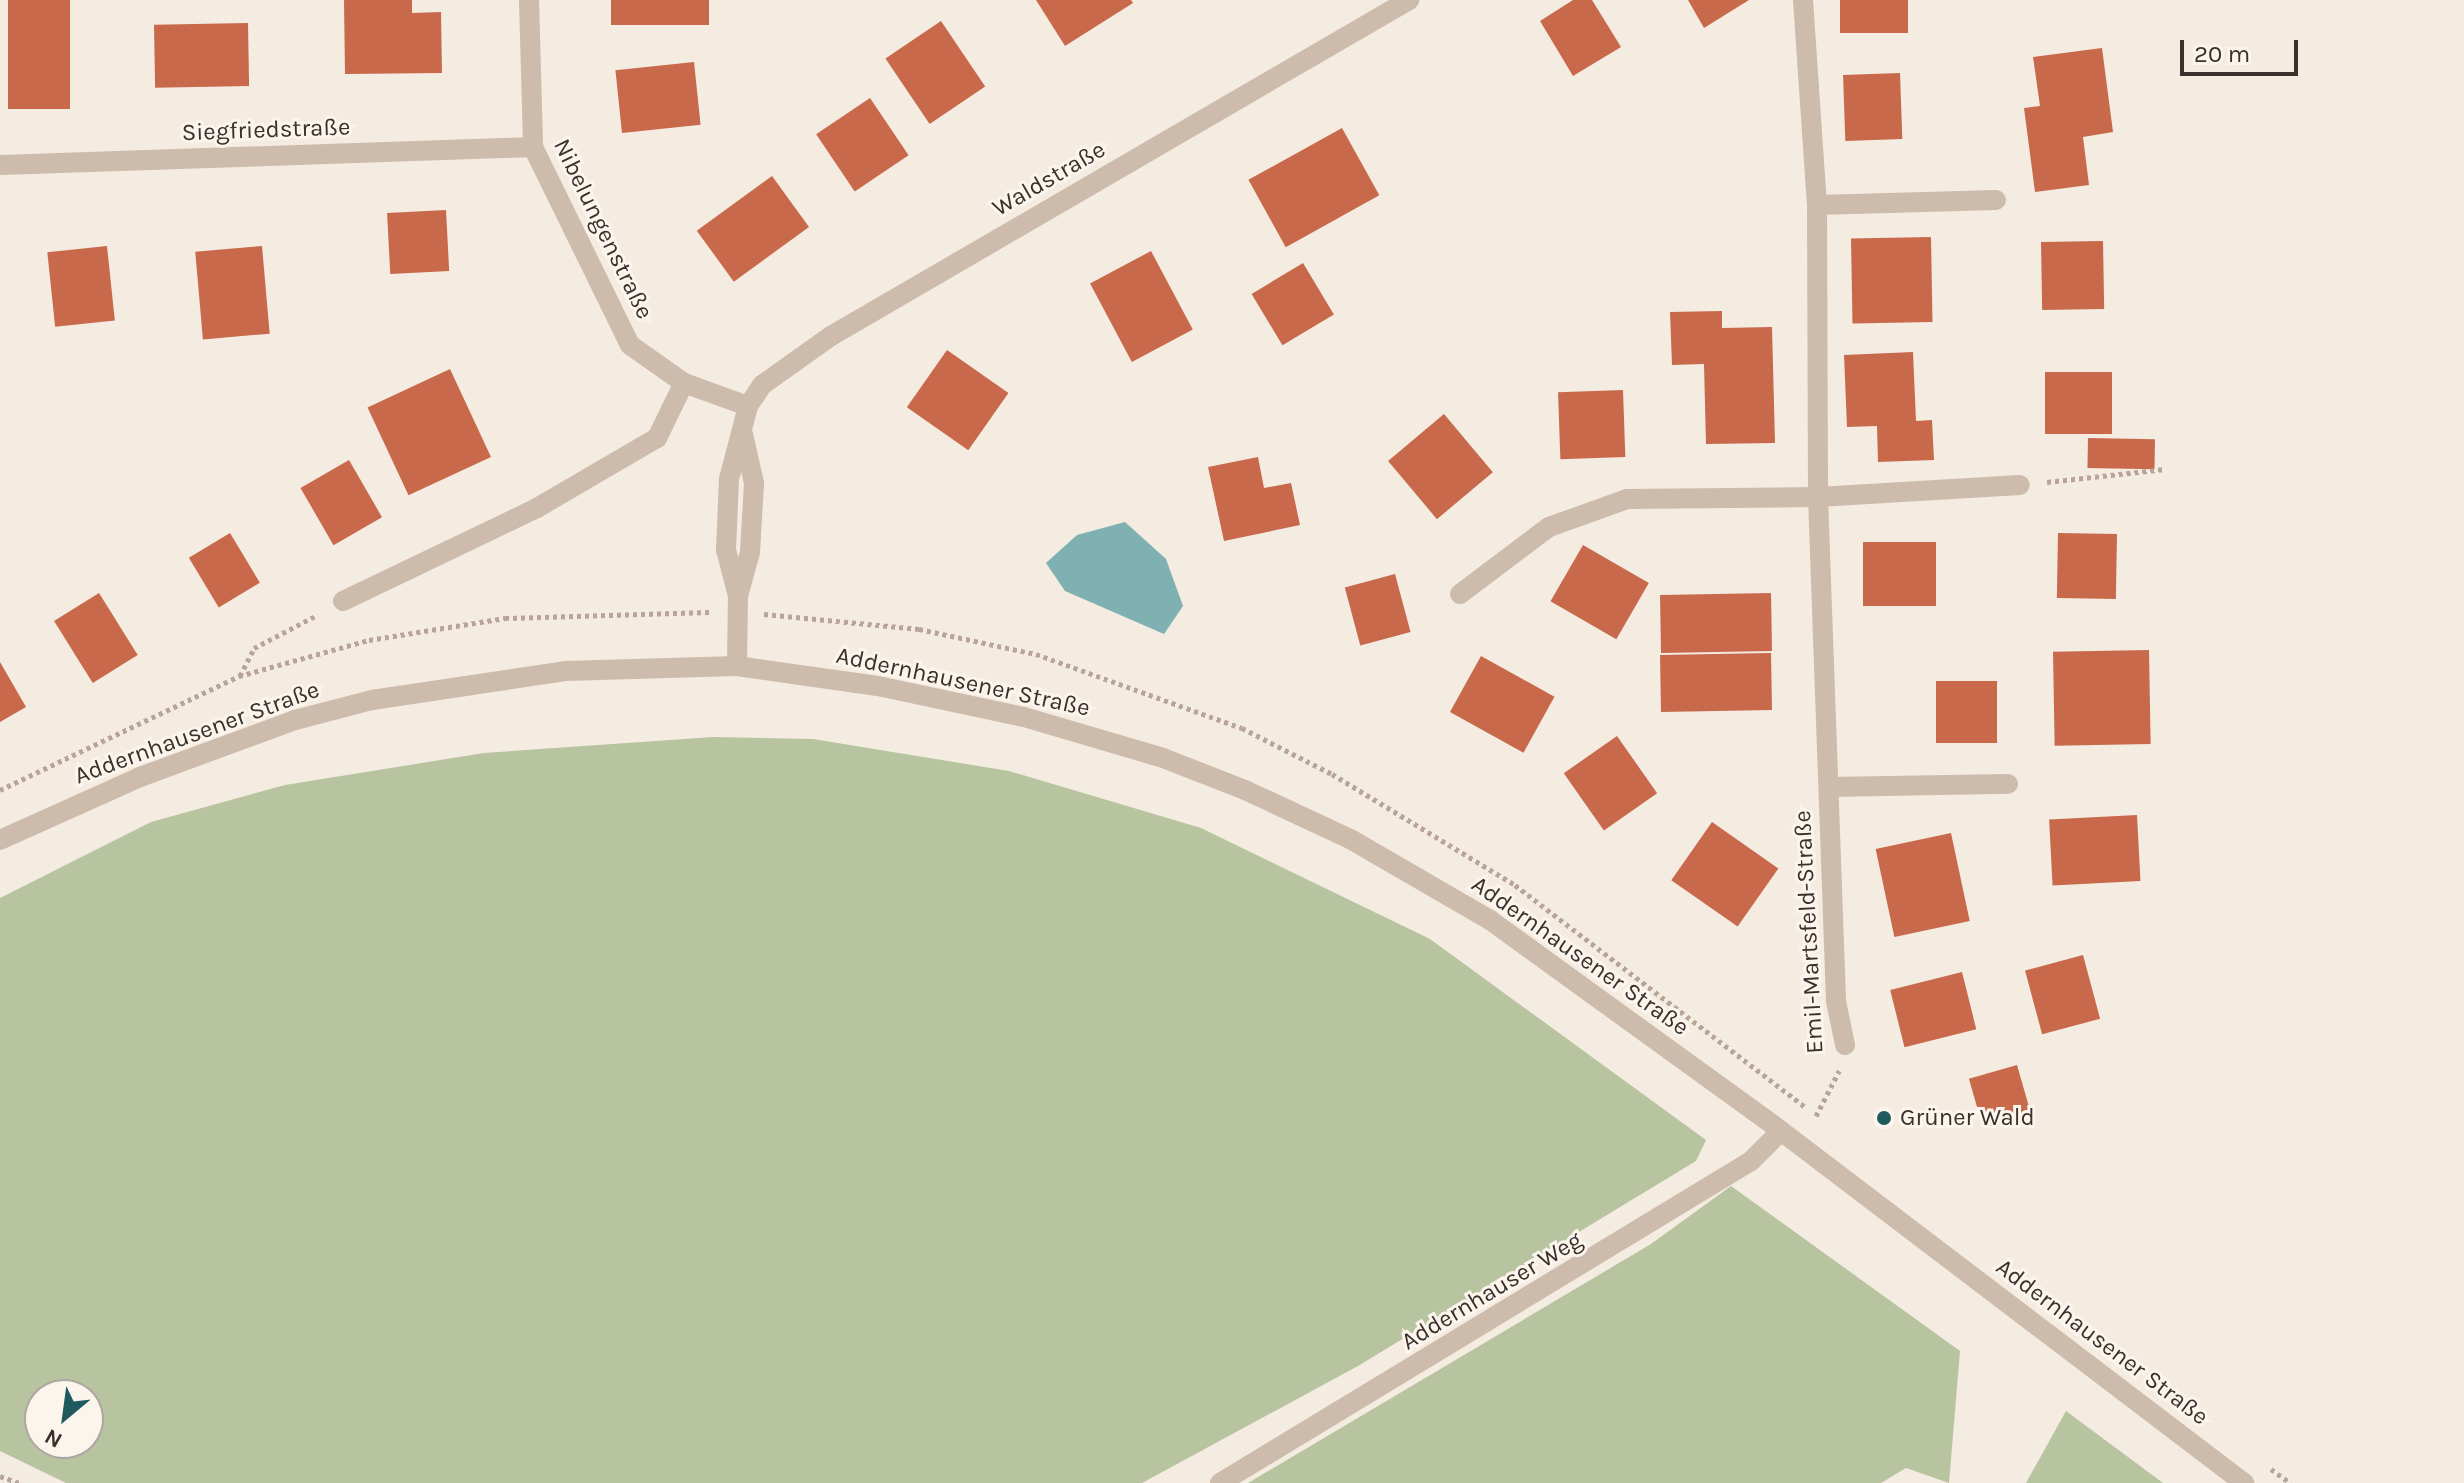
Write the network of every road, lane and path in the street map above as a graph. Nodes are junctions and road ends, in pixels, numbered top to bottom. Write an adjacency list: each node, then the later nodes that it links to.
1 (529, 0): 4 (street, Nibelungenstraße)
2 (1409, 0): 9 (street, Waldstraße)
3 (1803, 0): 7 (street, Emil-Martsfeld-Straße)
4 (533, 147): 5 (street, Siegfriedstraße); 8 (street, Nibelungenstraße)
5 (0, 165)
6 (1996, 200): 7 (street)
7 (1817, 205): 12 (street, Emil-Martsfeld-Straße)
8 (684, 383): 9 (street, Nibelungenstraße); 14 (street)
9 (748, 406): 15 (street, Waldstraße)
10 (2165, 469): 11 (path)
11 (2020, 485): 12 (street)
12 (1818, 497): 13 (street); 19 (street, Emil-Martsfeld-Straße)
13 (1460, 594)
14 (343, 601): 17 (path)
15 (738, 604): 16 (street, Waldstraße); 17 (path)
16 (737, 666): 21 (street, Addernhausener Straße); 24 (street, Addernhausener Straße)
17 (239, 676): 20 (path)
18 (2008, 784): 19 (street, Emil-Martsfeld-Straße)
19 (1829, 787): 22 (street, Emil-Martsfeld-Straße)
20 (0, 790)
21 (0, 840)
22 (1845, 1045): 23 (path, Emil-Martsfeld-Straße)
23 (1816, 1116)
24 (1781, 1131): 27 (street, Addernhauser Weg); 28 (street, Addernhausener Straße)
25 (0, 1476): 26 (path)
26 (19, 1483)
27 (1220, 1483)
28 (2244, 1483)

